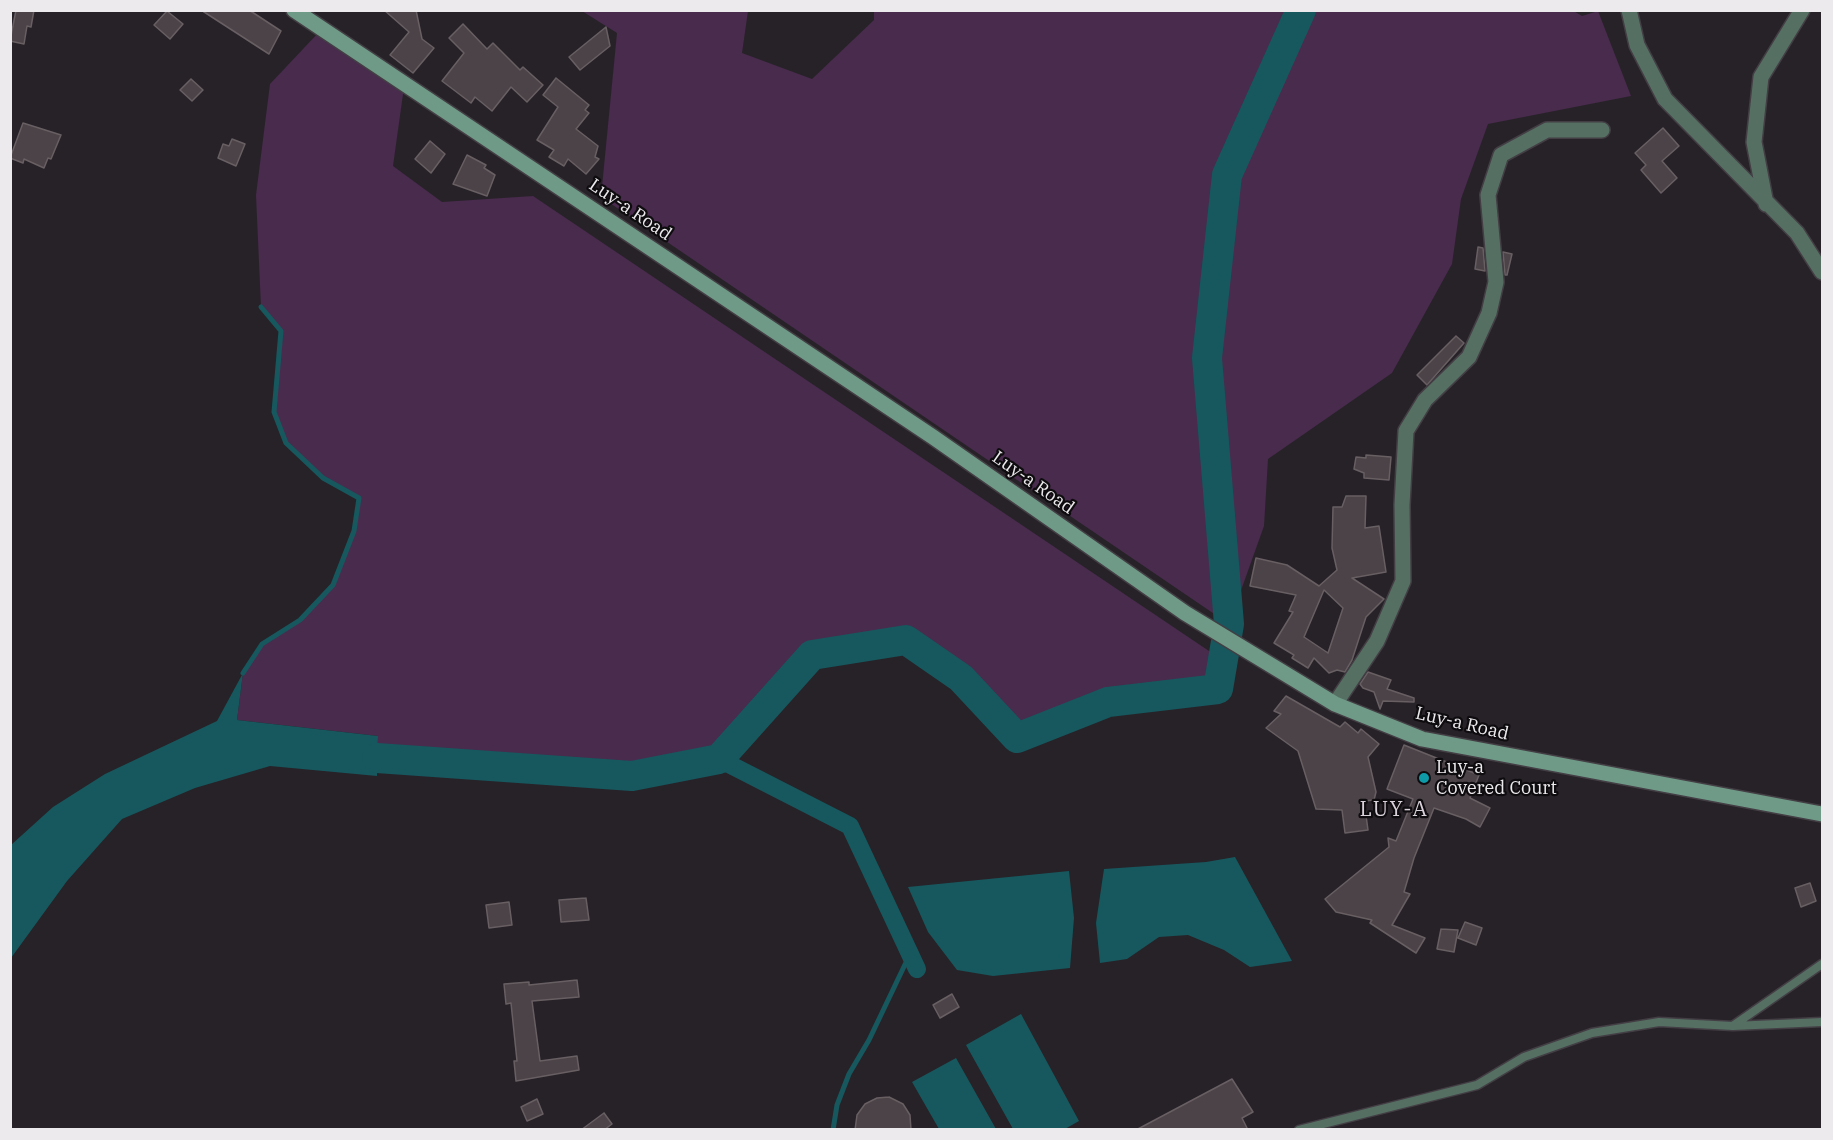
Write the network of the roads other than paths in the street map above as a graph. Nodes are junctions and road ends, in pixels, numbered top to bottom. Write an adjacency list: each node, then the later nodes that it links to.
1 (294, 10): 7 (main road, Luy-a Road)
2 (1629, 10): 5 (street)
3 (1802, 10): 5 (street)
4 (1602, 130): 7 (street)
5 (1766, 204): 6 (street)
6 (1822, 272)
7 (1335, 704): 8 (main road, Luy-a Road)
8 (1822, 814)
9 (1822, 964): 11 (lane)
10 (1822, 1022): 11 (lane)
11 (1733, 1026): 12 (lane)
12 (1299, 1130)

